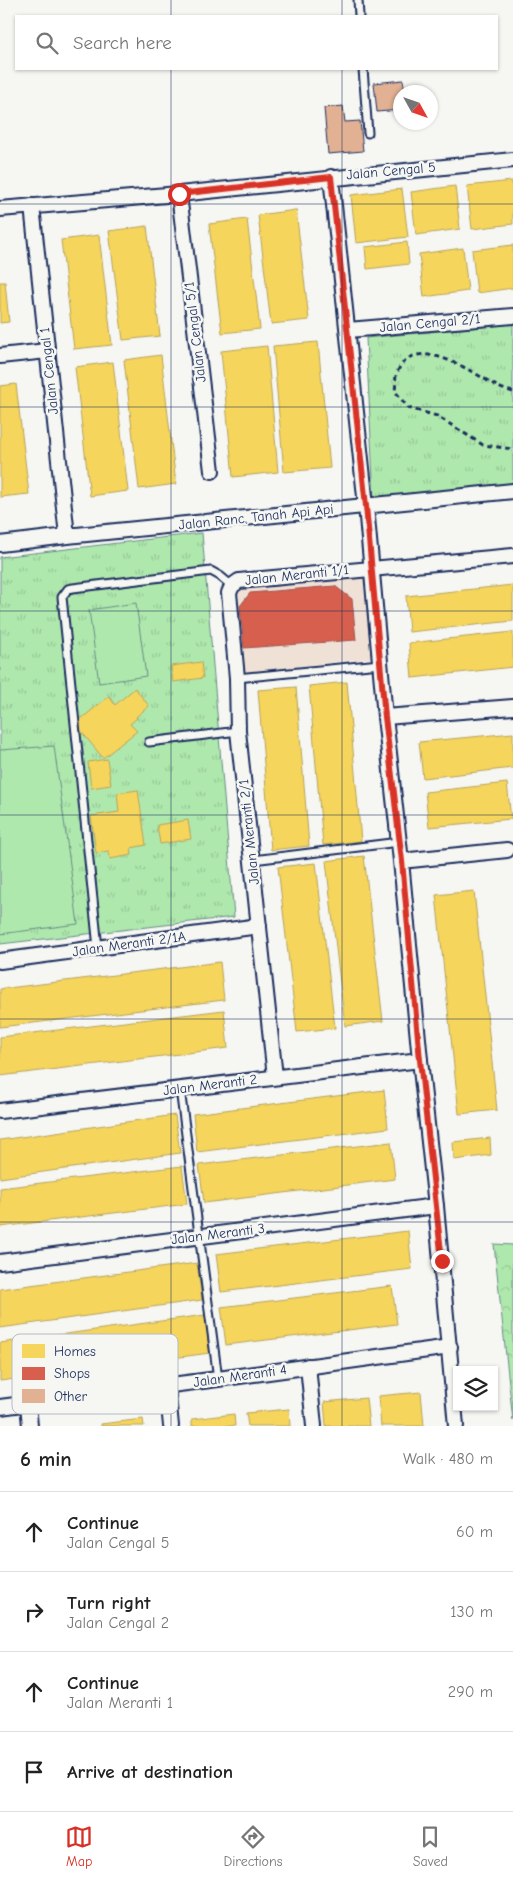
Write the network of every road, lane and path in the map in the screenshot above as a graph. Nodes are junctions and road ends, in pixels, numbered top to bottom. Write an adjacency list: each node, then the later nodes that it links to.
1 (358, 0): 2 (lane)
2 (359, 15)
3 (363, 70): 4 (lane)
4 (368, 133)
5 (513, 160): 6 (street, Jalan Cengal 5)
6 (331, 177): 7 (street, Jalan Cengal 5); 11 (street)
7 (179, 194): 8 (street, Jalan Cengal 5); 16 (street, Jalan Cengal 5/1)
8 (32, 206): 9 (street, Jalan Cengal 5); 12 (street, Jalan Cengal 1)
9 (0, 209)
10 (513, 316): 11 (street, Jalan Cengal 2/1)
11 (348, 330): 18 (street)
12 (47, 351): 13 (street); 19 (street, Jalan Cengal 1)
13 (0, 356)
14 (513, 392): 15 (path)
15 (513, 449)
16 (212, 471)
17 (513, 491): 18 (street, Jalan Ranc. Tanah Api Api)
18 (366, 506): 19 (street, Jalan Ranc. Tanah Api Api); 22 (street)
19 (67, 536): 20 (street, Jalan Ranc. Tanah Api Api)
20 (0, 544)
21 (513, 556): 22 (street, Jalan Meranti 1/1)
22 (371, 568): 23 (street, Jalan Meranti 1/1); 24 (street)
23 (232, 586): 25 (street, Jalan Meranti 2/1); 35 (lane)
24 (380, 664): 25 (lane); 27 (street)
25 (237, 678): 28 (street, Jalan Meranti 2/1)
26 (513, 707): 27 (street)
27 (385, 717): 30 (street)
28 (238, 731): 29 (lane); 32 (street, Jalan Meranti 2/1)
29 (149, 742)
30 (399, 842): 32 (lane); 33 (street)
31 (507, 850): 33 (street)
32 (253, 860): 34 (street, Jalan Meranti 2/1)
33 (402, 861): 37 (street)
34 (259, 926): 35 (street, Jalan Meranti 2/1A); 38 (street, Jalan Meranti 2/1)
35 (98, 948): 36 (street, Jalan Meranti 2/1A)
36 (0, 961)
37 (420, 1060): 38 (street, Jalan Meranti 2); 41 (street)
38 (275, 1077): 39 (street, Jalan Meranti 2)
39 (180, 1089): 40 (street, Jalan Meranti 2); 42 (lane)
40 (0, 1111)
41 (436, 1206): 42 (street, Jalan Meranti 3); 44 (street)
42 (199, 1236): 43 (street, Jalan Meranti 3); 46 (lane)
43 (0, 1262)
44 (450, 1347): 45 (street, Jalan Meranti 4); 49 (street)
45 (308, 1366): 46 (street, Jalan Meranti 4); 48 (street)
46 (218, 1380): 47 (street, Jalan Meranti 4)
47 (178, 1385)
48 (314, 1426)
49 (456, 1426)

